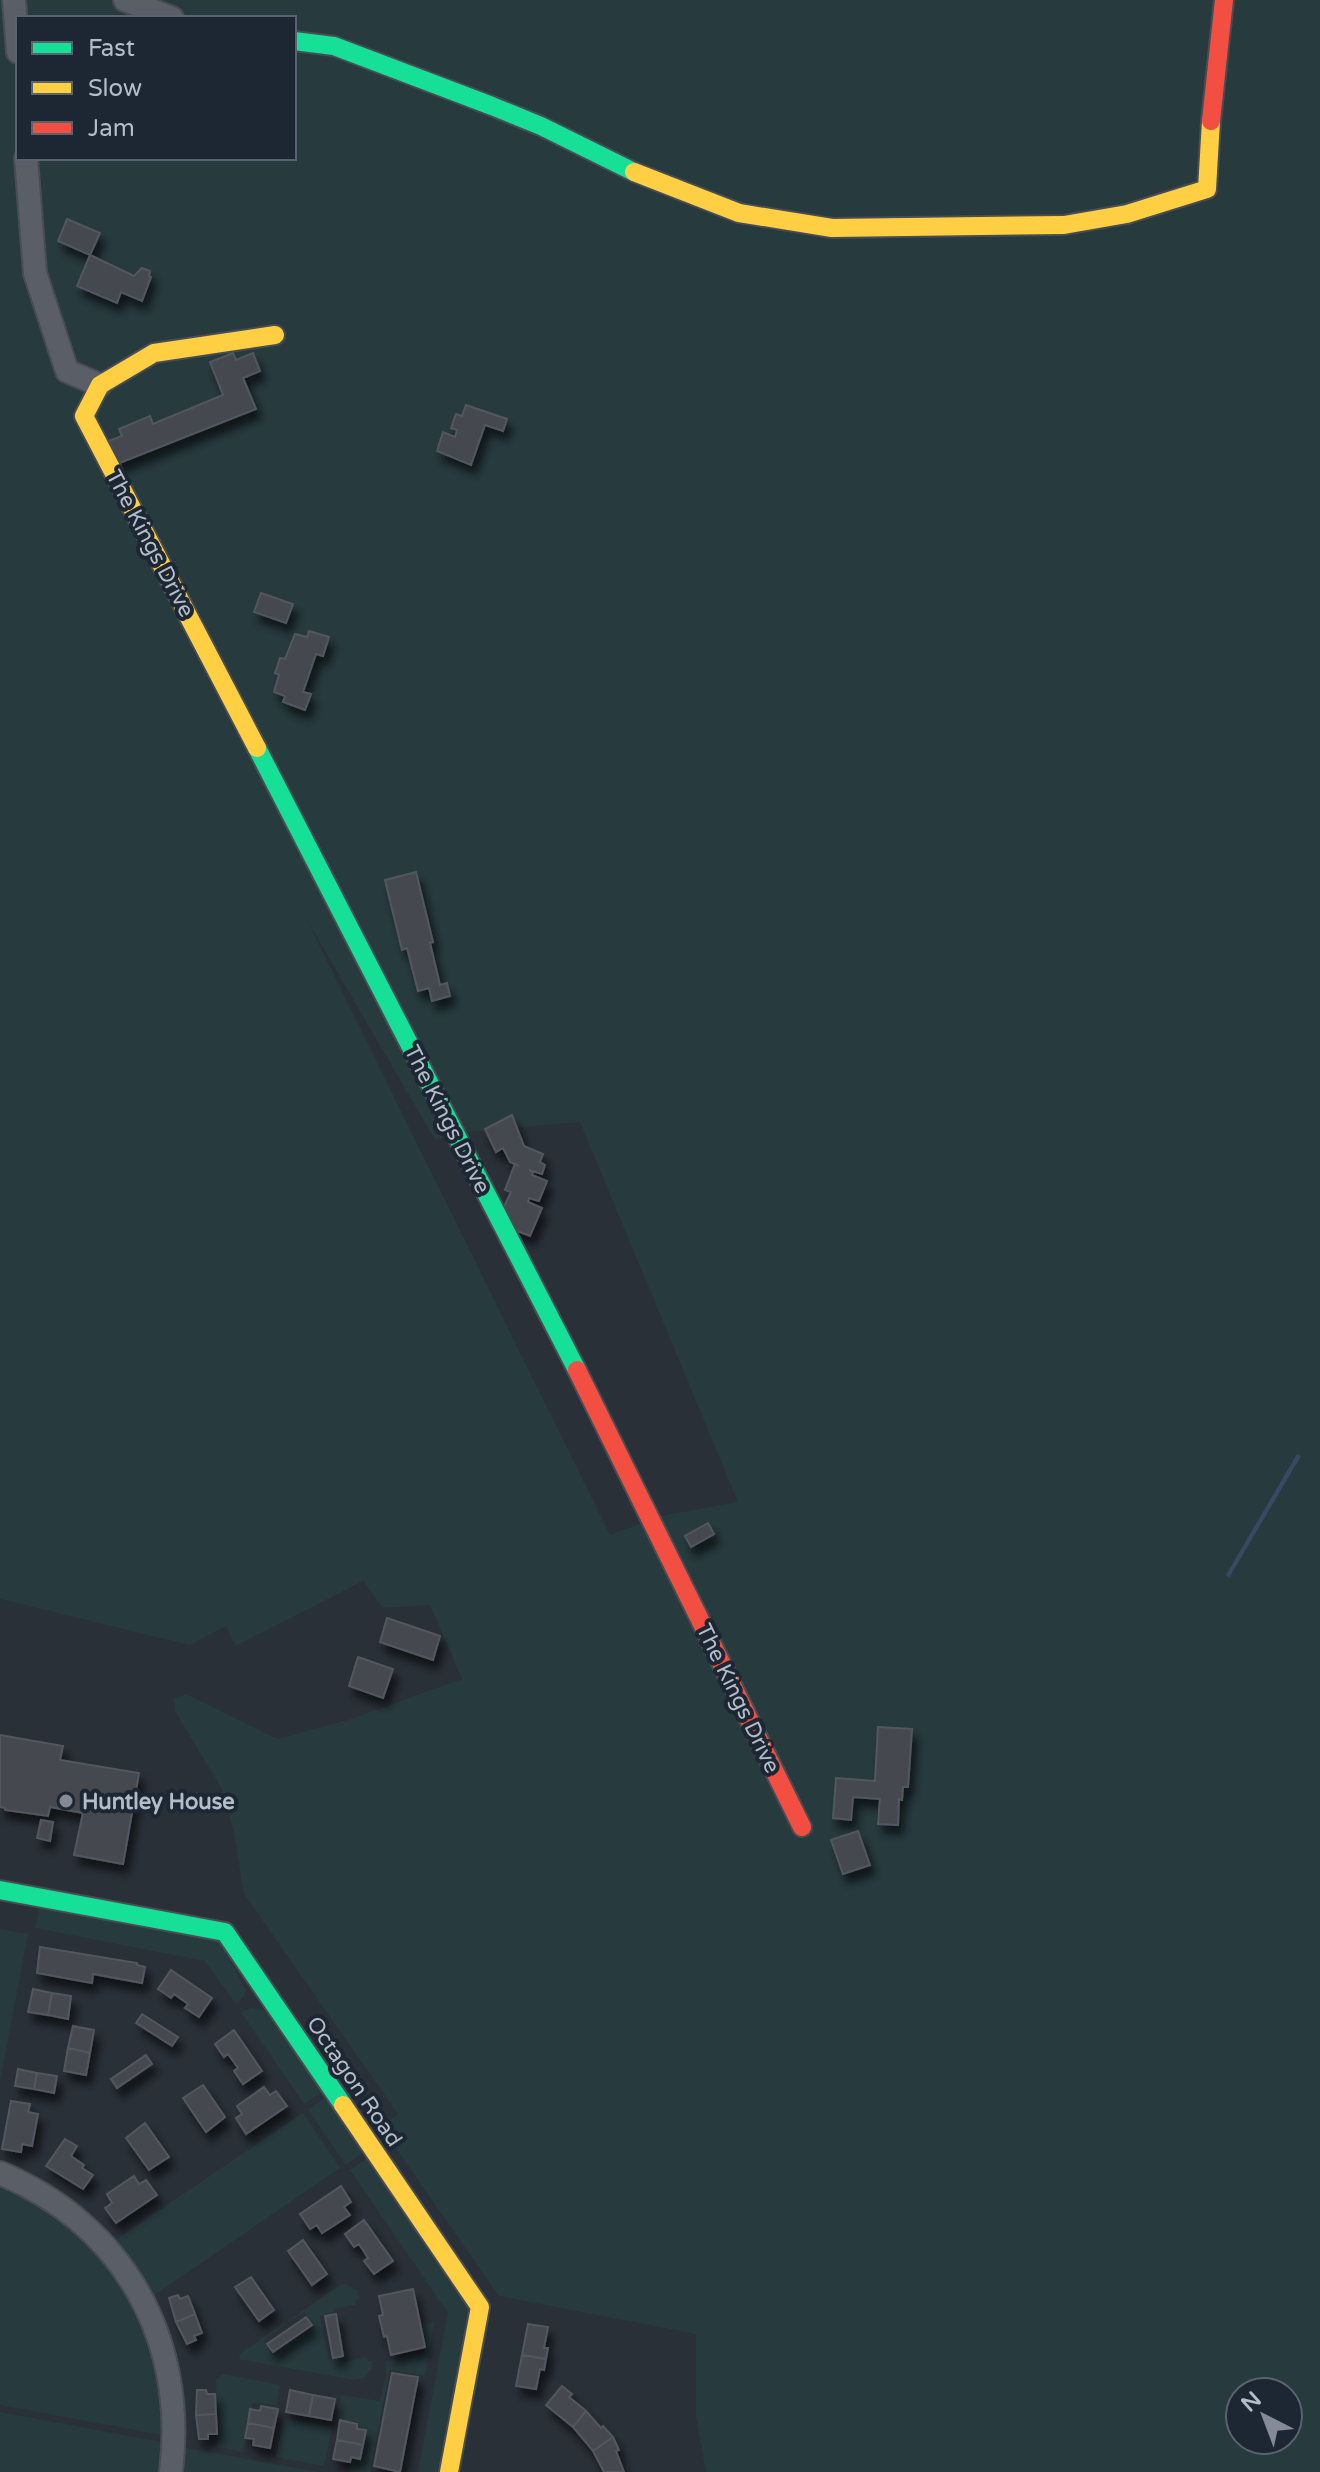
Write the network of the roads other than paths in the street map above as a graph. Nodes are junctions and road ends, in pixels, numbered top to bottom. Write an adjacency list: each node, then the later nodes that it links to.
1 (14, 0): 5 (street)
2 (125, 0): 4 (street)
3 (1224, 0): 6 (street)
4 (167, 16)
5 (16, 26)
6 (296, 41)
7 (26, 160): 9 (street, The Kings Drive)
8 (275, 335): 10 (street)
9 (67, 371): 10 (street); 11 (street, The Kings Drive)
10 (100, 385): 11 (street)
11 (84, 416): 12 (street, The Kings Drive)
12 (802, 1827)
13 (0, 1890): 16 (street, Octagon Road)
14 (0, 2173): 15 (street)
15 (171, 2472)
16 (449, 2472)

